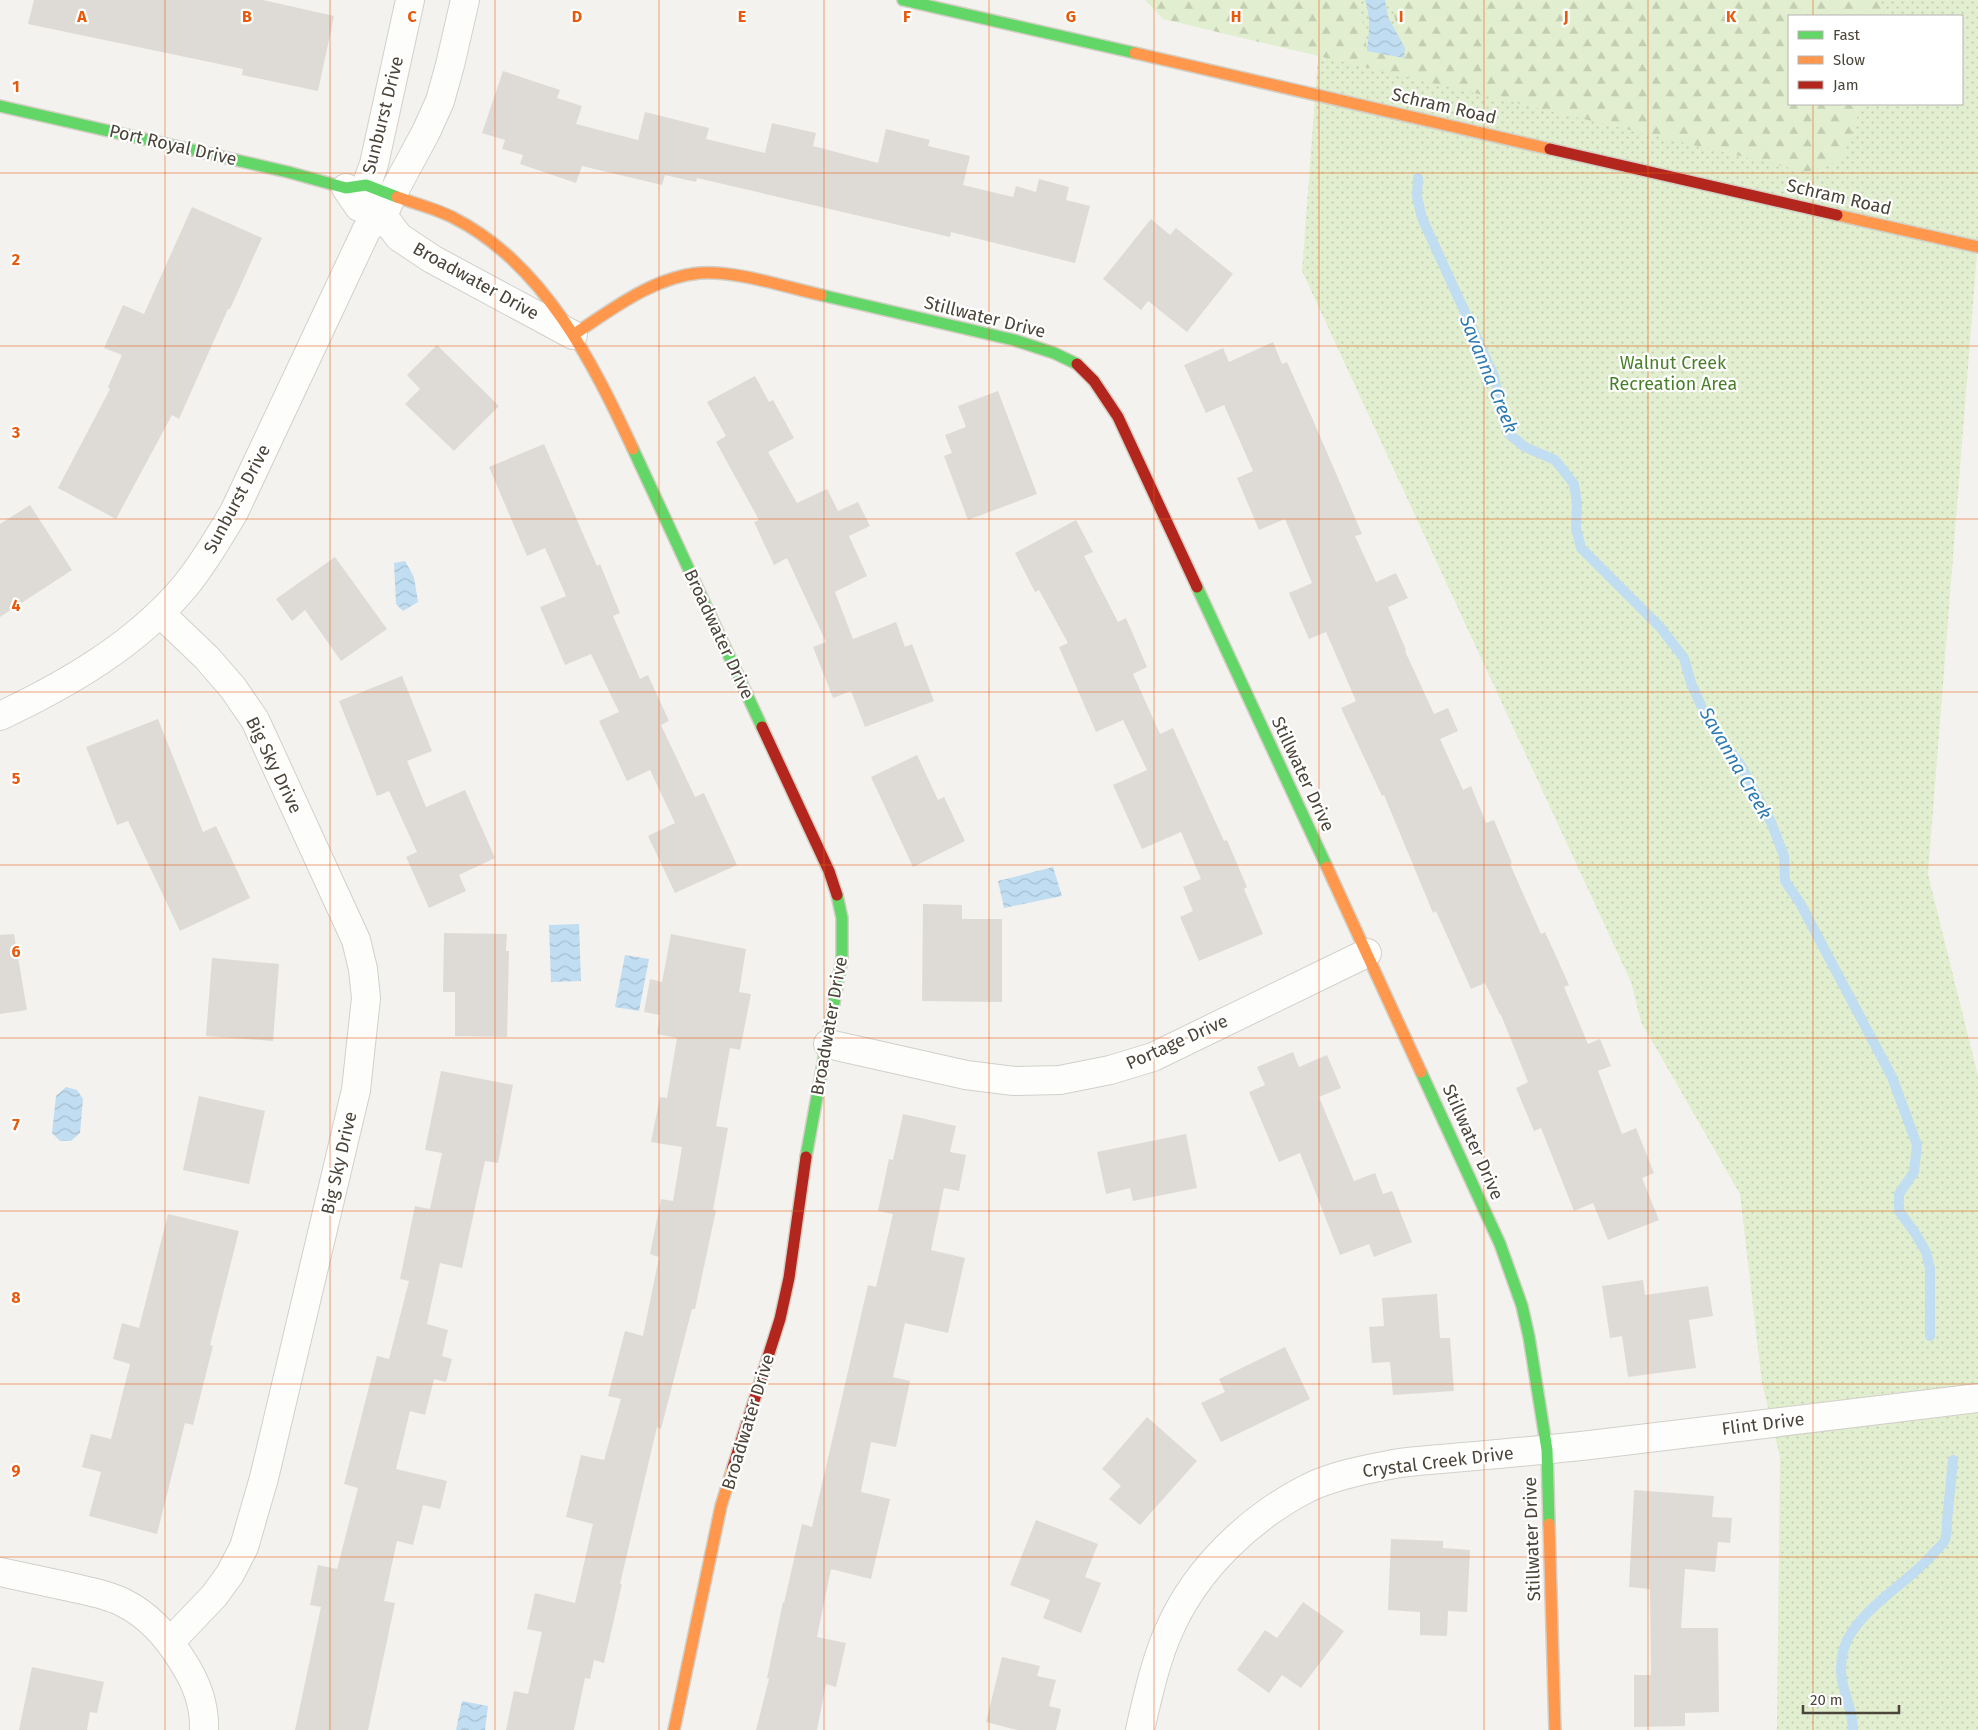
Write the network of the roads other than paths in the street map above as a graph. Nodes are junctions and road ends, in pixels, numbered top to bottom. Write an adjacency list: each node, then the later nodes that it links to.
1 (410, 0): 5 (street, Sunburst Drive)
2 (465, 0): 5 (street, Sunburst Drive)
3 (903, 0): 6 (street, Schram Road)
4 (0, 106): 5 (street, Port Royal Drive)
5 (369, 203): 7 (street, Broadwater Drive); 7 (street, Broadwater Drive); 8 (street, Sunburst Drive)
6 (1978, 247)
7 (573, 335): 10 (street, Stillwater Drive); 11 (street, Broadwater Drive)
8 (160, 613): 9 (street, Sunburst Drive); 15 (street, Big Sky Drive)
9 (0, 716)
10 (1367, 953): 11 (street, Portage Drive); 13 (street, Stillwater Drive)
11 (828, 1044): 17 (street, Broadwater Drive)
12 (1978, 1398): 13 (street, Flint Drive)
13 (1547, 1450): 18 (street, Crystal Creek Drive); 19 (street, Stillwater Drive)
14 (0, 1572): 15 (street)
15 (170, 1642): 16 (street)
16 (204, 1730)
17 (674, 1730)
18 (1140, 1730)
19 (1555, 1730)

